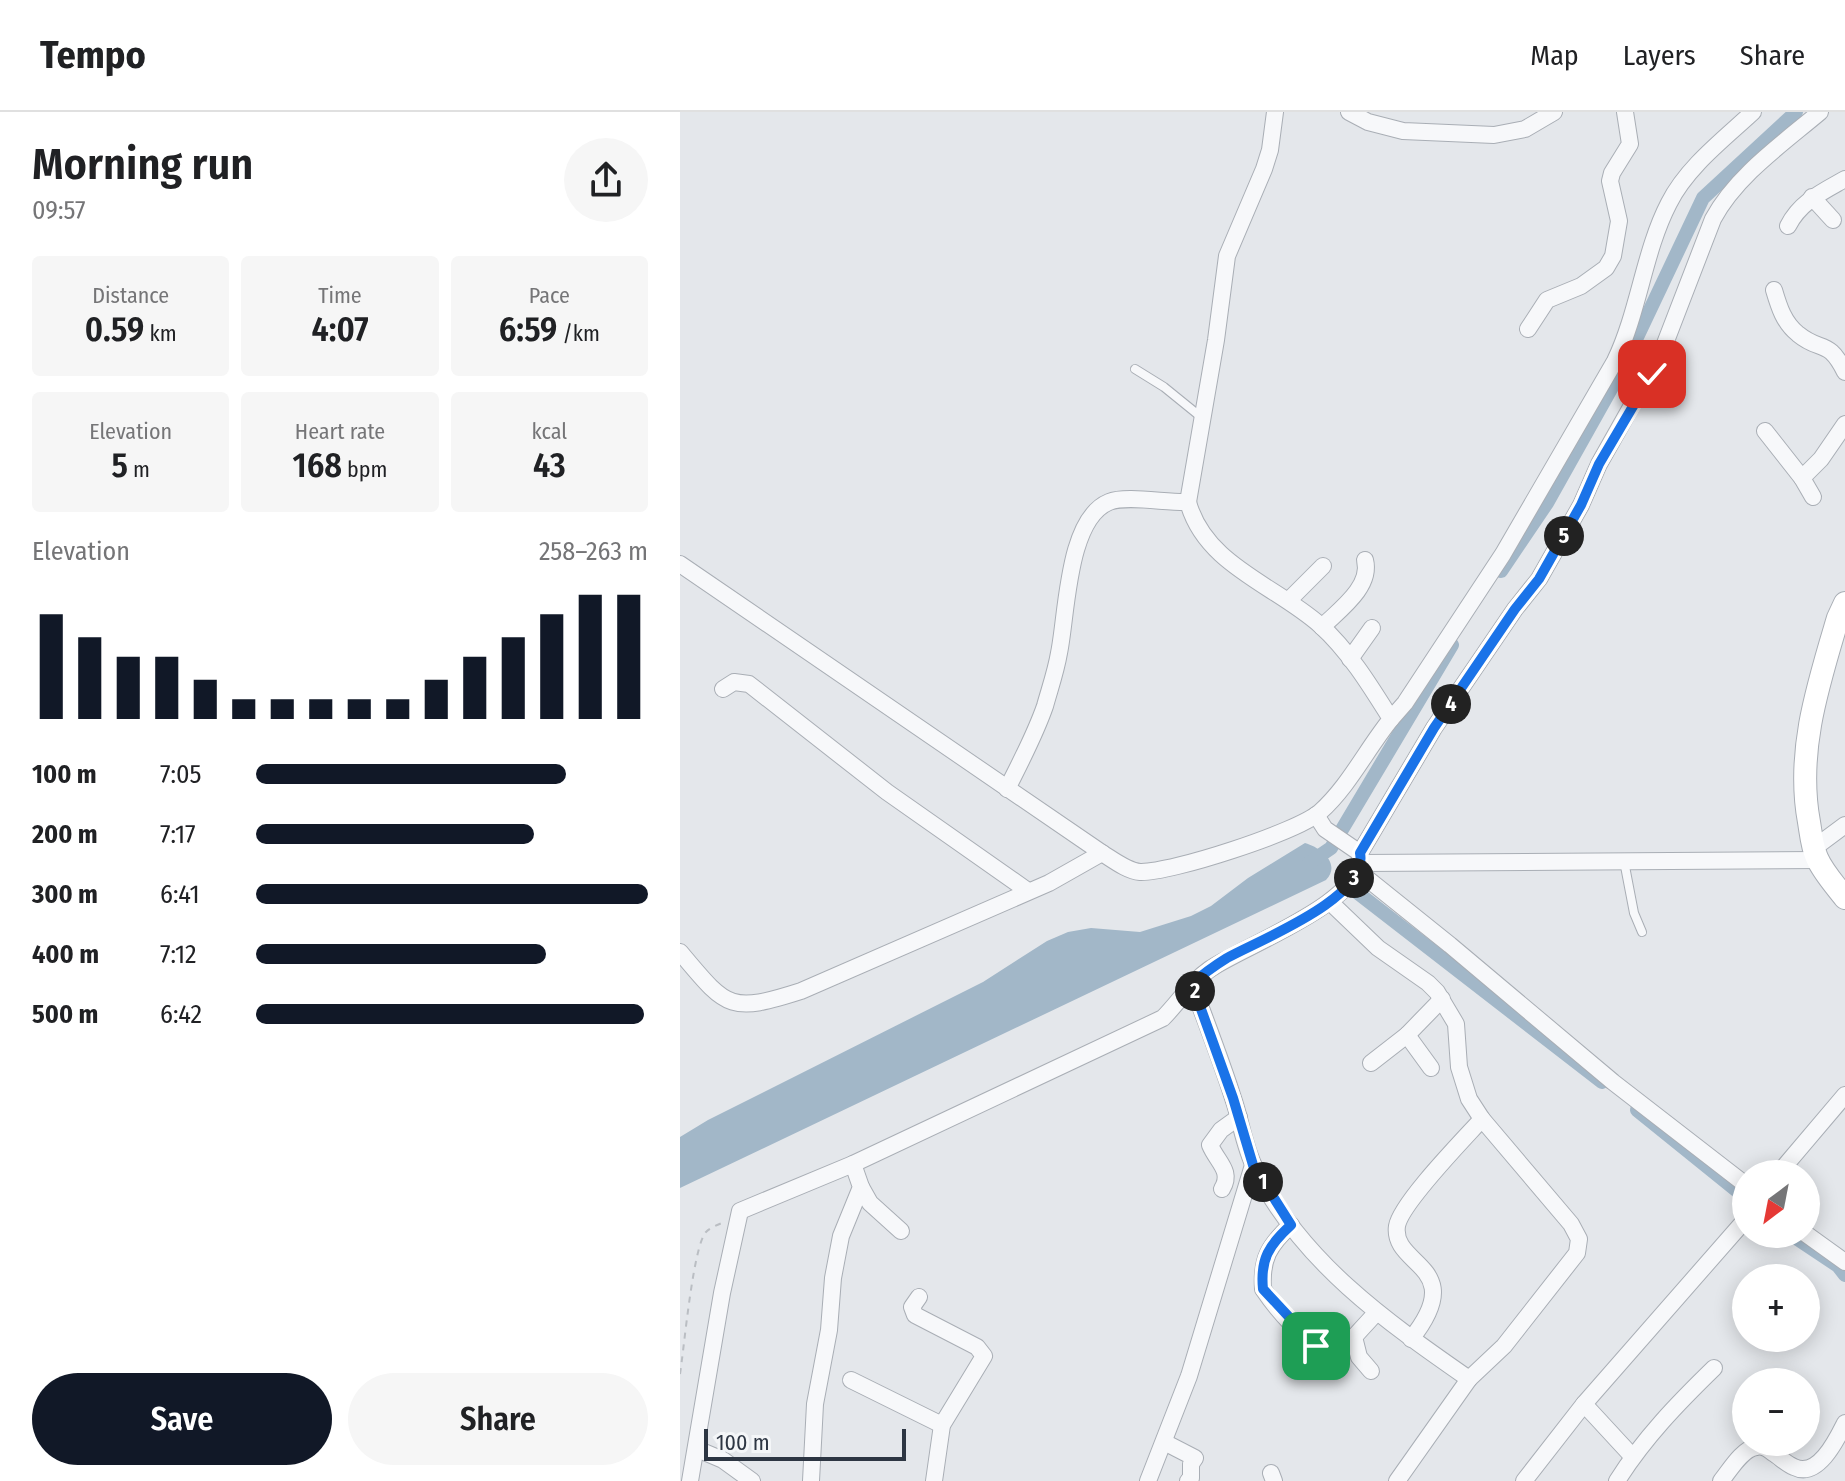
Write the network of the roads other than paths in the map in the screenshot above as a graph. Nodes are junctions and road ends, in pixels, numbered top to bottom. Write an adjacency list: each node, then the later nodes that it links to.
1 (1275, 112): 16 (street)
2 (1349, 112): 7 (street)
3 (1553, 112): 7 (street)
4 (1625, 112): 13 (street)
5 (1753, 112): 31 (street)
6 (1820, 112): 37 (street)
7 (1536, 118)
8 (1845, 179): 9 (street)
9 (1812, 197): 10 (street); 11 (street)
10 (1833, 220)
11 (1788, 226)
12 (1774, 290): 15 (street)
13 (1528, 329)
14 (1135, 369): 16 (lane)
15 (1845, 372)
16 (1202, 418): 21 (street)
17 (1845, 424): 19 (street)
18 (1765, 431): 19 (street)
19 (1802, 478): 20 (street)
20 (1813, 497)
21 (1188, 502): 25 (street); 32 (street)
22 (1365, 560): 27 (street)
23 (680, 564): 32 (street)
24 (1323, 566): 25 (street)
25 (1289, 600): 27 (street)
26 (1845, 603): 36 (main road)
27 (1322, 627): 29 (street)
28 (1372, 628): 29 (street)
29 (1350, 659): 31 (street)
30 (723, 689): 39 (street)
31 (1391, 719): 33 (street)
32 (1007, 789): 35 (street)
33 (1321, 822): 35 (street); 37 (street)
34 (1845, 825): 36 (street)
35 (1102, 853): 39 (street)
36 (1816, 854): 38 (street); 40 (main road)
37 (1358, 859): 38 (street); 41 (street); 55 (street)
38 (1624, 860): 42 (lane)
39 (1028, 891): 43 (street)
40 (1845, 898)
41 (1330, 902): 44 (street); 45 (street)
42 (1642, 932)
43 (680, 952)
44 (1192, 984): 50 (street); 53 (street)
45 (1442, 999): 46 (street); 51 (street)
46 (1407, 1035): 47 (street); 48 (street)
47 (1371, 1063)
48 (1431, 1068)
49 (1845, 1095): 52 (street)
50 (1239, 1117): 54 (street); 57 (street)
51 (1482, 1119): 66 (street); 69 (street)
52 (1790, 1160)
53 (853, 1164): 56 (street); 75 (street)
54 (1253, 1165): 58 (street); 74 (street)
55 (1732, 1174)
56 (861, 1187): 59 (street); 79 (street)
57 (1222, 1189)
58 (1291, 1225): 64 (street); 65 (street)
59 (901, 1231)
60 (1732, 1236): 71 (street)
61 (1820, 1244): 62 (street)
62 (1845, 1262)
63 (919, 1297): 73 (street)
64 (1376, 1313): 65 (street); 66 (street)
65 (1354, 1337): 68 (street)
66 (1411, 1339): 69 (street)
67 (1714, 1368): 76 (street)
68 (1371, 1371)
69 (1469, 1379): 83 (street)
70 (851, 1380): 73 (street)
71 (1584, 1404): 76 (street); 84 (street)
72 (1845, 1423): 86 (street)
73 (942, 1425): 80 (street)
74 (1164, 1442): 81 (street); 82 (street)
75 (697, 1449): 77 (street); 78 (street)
76 (1632, 1456): 85 (street)
77 (690, 1481)
78 (752, 1481)
79 (811, 1481)
80 (934, 1481)
81 (1148, 1481)
82 (1188, 1481)
83 (1397, 1481)
84 (1524, 1481)
85 (1617, 1481)
86 (1721, 1481)

